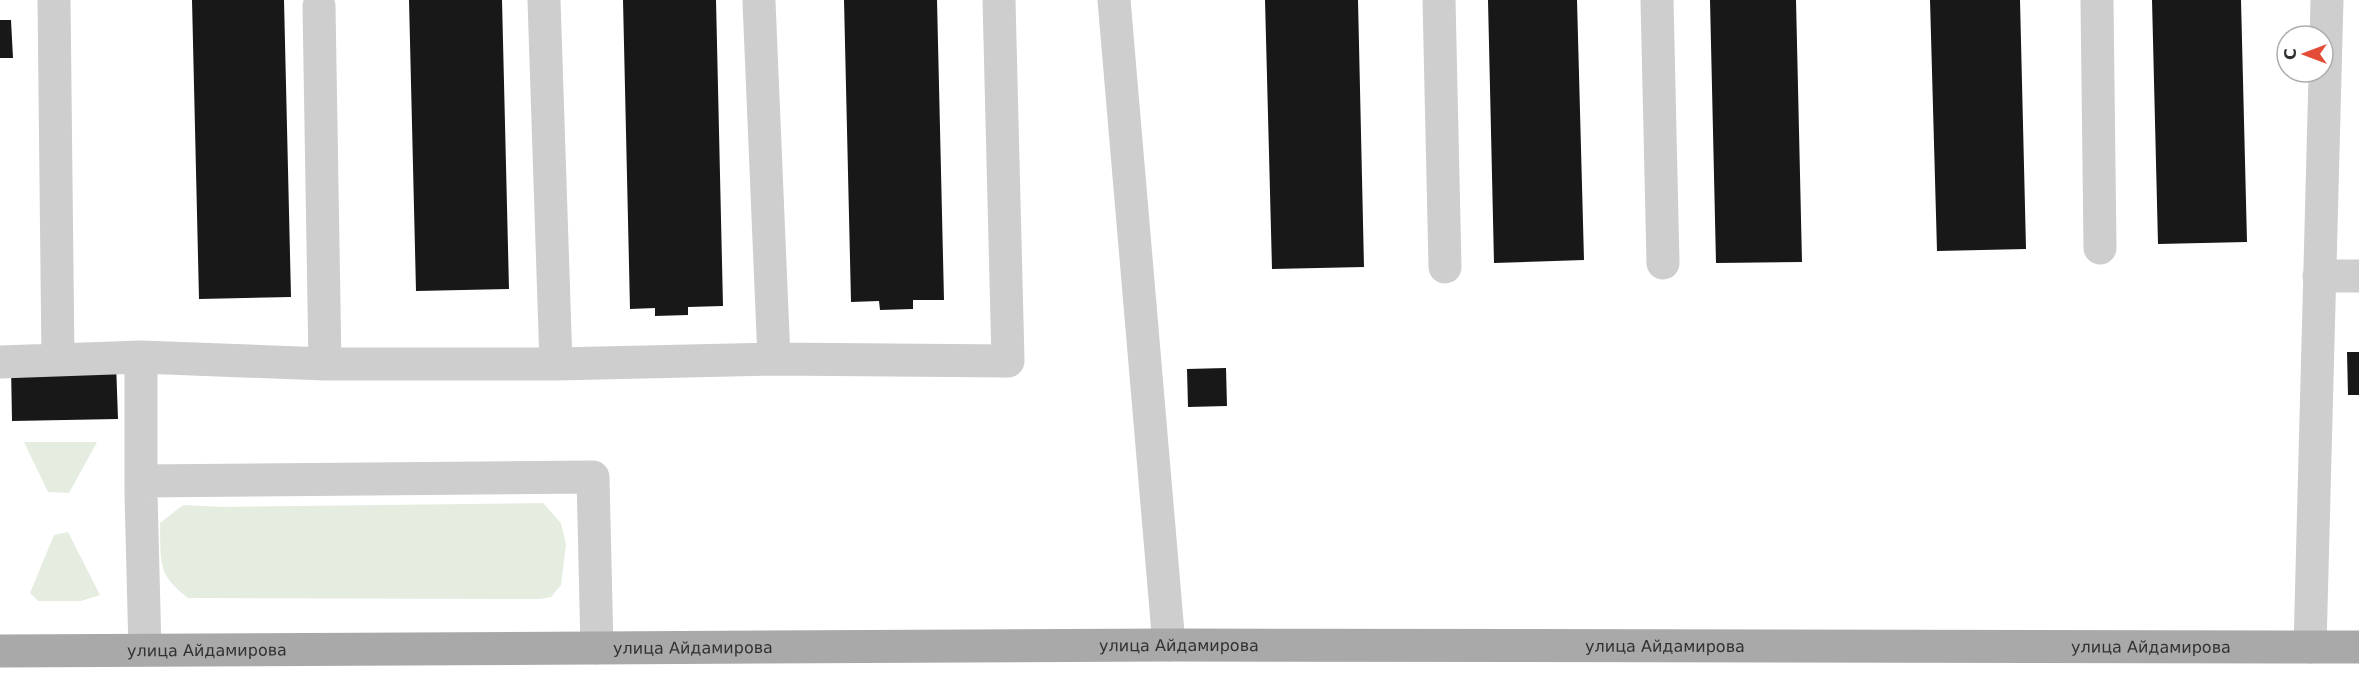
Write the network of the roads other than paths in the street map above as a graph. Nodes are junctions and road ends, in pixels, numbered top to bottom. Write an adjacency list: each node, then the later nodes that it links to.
1 (54, 0): 18 (street)
2 (544, 0): 21 (street)
3 (999, 0): 17 (street)
4 (1114, 0): 23 (street)
5 (1439, 0): 13 (street)
6 (1657, 0): 12 (street)
7 (2097, 0): 11 (street)
8 (2327, 0): 14 (street)
9 (759, 2): 17 (street)
10 (319, 6): 20 (street)
11 (2100, 248)
12 (1663, 263)
13 (1444, 267)
14 (2319, 276): 15 (street); 24 (street)
15 (2359, 276)
16 (141, 357): 18 (street); 20 (street); 22 (street)
17 (774, 359): 21 (street)
18 (58, 360): 19 (street)
19 (0, 362)
20 (325, 364): 21 (street)
21 (556, 364)
22 (141, 481): 26 (street); 27 (street)
23 (1169, 645): 24 (main road, улица Айдамирова); 26 (main road, улица Айдамирова)
24 (2310, 647): 25 (main road, улица Айдамирова)
25 (2359, 647)
26 (597, 648): 27 (main road, улица Айдамирова)
27 (146, 650): 28 (main road, улица Айдамирова)
28 (0, 651)

